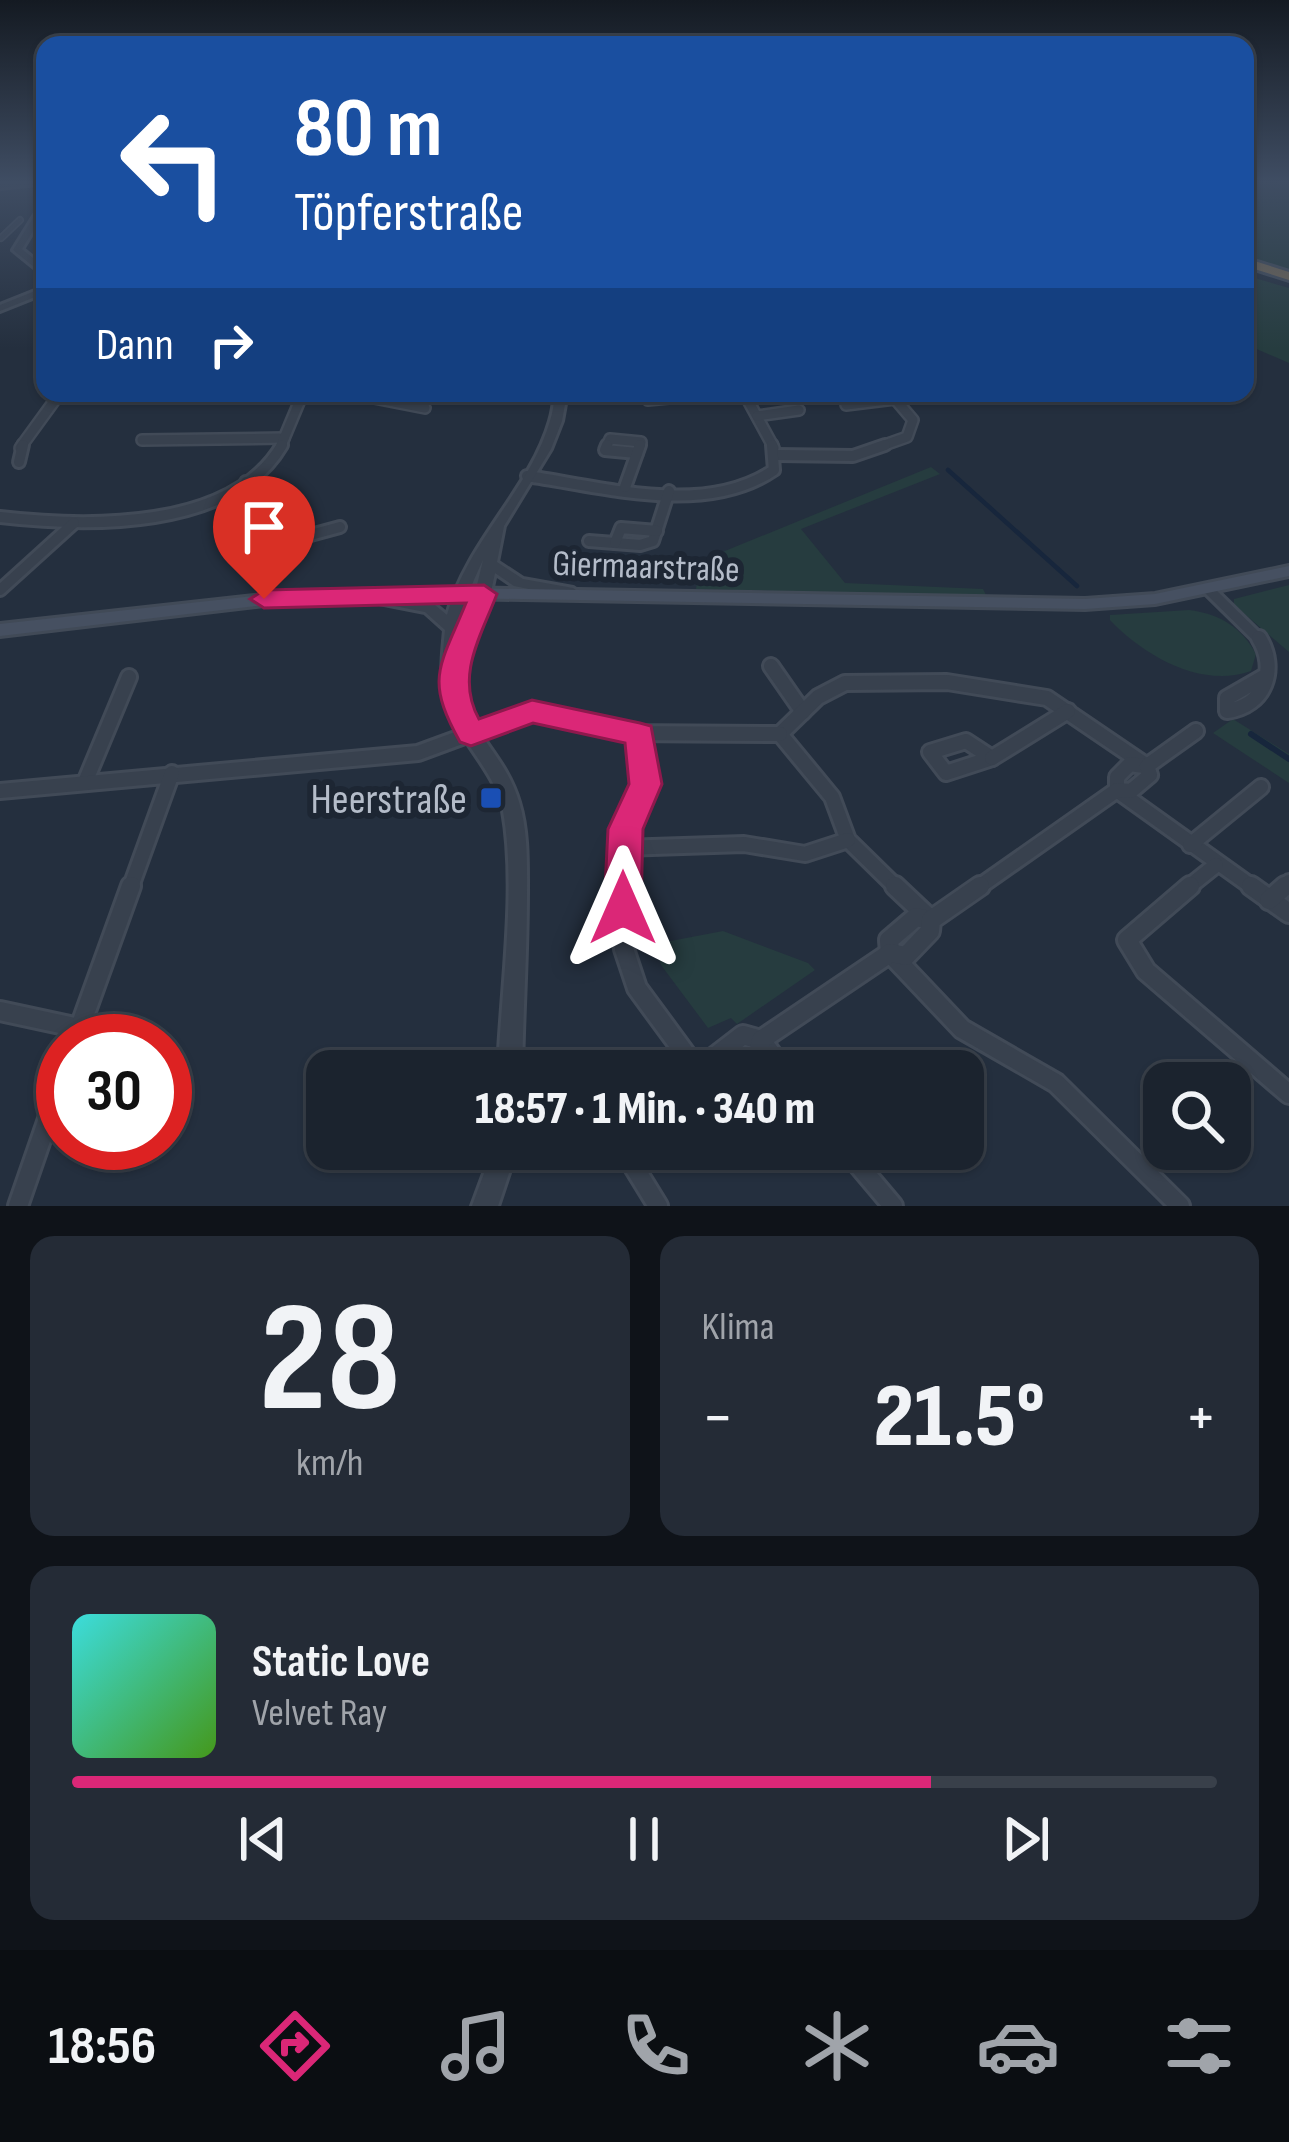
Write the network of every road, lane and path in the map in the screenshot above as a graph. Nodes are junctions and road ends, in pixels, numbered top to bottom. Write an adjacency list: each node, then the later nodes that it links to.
1 (26, 236): 2 (street)
2 (36, 266)
3 (1254, 269): 4 (highway)
4 (1289, 279)
5 (36, 294): 6 (street)
6 (0, 308)
7 (53, 402): 22 (street)
8 (298, 402): 18 (street)
9 (394, 402): 15 (street)
10 (560, 402): 23 (street)
11 (749, 402): 17 (street)
12 (858, 402): 14 (street)
13 (898, 402): 21 (street)
14 (846, 404)
15 (424, 408)
16 (800, 410): 17 (street)
17 (757, 416): 21 (street)
18 (284, 438): 19 (street); 24 (street)
19 (142, 440)
20 (637, 453): 25 (street)
21 (777, 455): 26 (street)
22 (19, 462)
23 (526, 476): 25 (street); 29 (street)
24 (246, 482): 28 (street); 30 (street)
25 (625, 487): 26 (street)
26 (669, 491): 31 (street)
27 (0, 518): 28 (street)
28 (74, 523): 34 (street)
29 (499, 524): 32 (street); 36 (street)
30 (340, 527)
31 (589, 541)
32 (493, 565): 37 (street); 39 (street)
33 (1289, 571): 35 (main road, Giermaarstraße)
34 (4, 583)
35 (1209, 590): 39 (main road, Giermaarstraße); 44 (street)
36 (460, 593): 37 (main road, Giermaarstraße); 38 (main road, Giermaarstraße); 40 (street)
37 (484, 594): 39 (main road, Giermaarstraße); 43 (street)
38 (363, 595): 40 (street); 41 (main road, Giermaarstraße)
39 (589, 596)
40 (452, 628): 43 (street)
41 (0, 630)
42 (771, 666): 47 (street)
43 (454, 667): 49 (street)
44 (1267, 675)
45 (129, 677): 55 (street)
46 (1068, 711): 47 (street); 52 (street); 53 (street)
47 (803, 712): 51 (street)
48 (1196, 731): 53 (street)
49 (471, 734): 50 (street); 54 (street); 72 (street)
50 (640, 734): 51 (street); 61 (street)
51 (780, 734): 59 (street)
52 (992, 758)
53 (1147, 766): 57 (street)
54 (172, 773): 55 (street); 69 (street)
55 (86, 780): 58 (street)
56 (1261, 787): 60 (street)
57 (1118, 790): 60 (street); 66 (street)
58 (0, 791)
59 (848, 840): 61 (street); 66 (street)
60 (1190, 845): 62 (street)
61 (622, 848): 73 (street)
62 (1216, 865): 64 (street); 77 (street)
63 (1289, 882): 64 (street)
64 (1269, 900): 65 (street)
65 (1289, 913)
66 (932, 920): 67 (street)
67 (890, 953): 71 (street); 86 (street)
68 (0, 1011): 70 (street)
69 (85, 1014)
70 (36, 1022)
71 (761, 1040): 74 (street); 75 (street); 76 (street)
72 (510, 1050)
73 (685, 1050)
74 (724, 1050)
75 (759, 1050)
76 (768, 1050)
77 (1289, 1094)
78 (36, 1154): 82 (street)
79 (498, 1170): 83 (street)
80 (636, 1170): 84 (street)
81 (863, 1170): 85 (street)
82 (18, 1206)
83 (485, 1206)
84 (658, 1206)
85 (893, 1206)
86 (1180, 1206)

